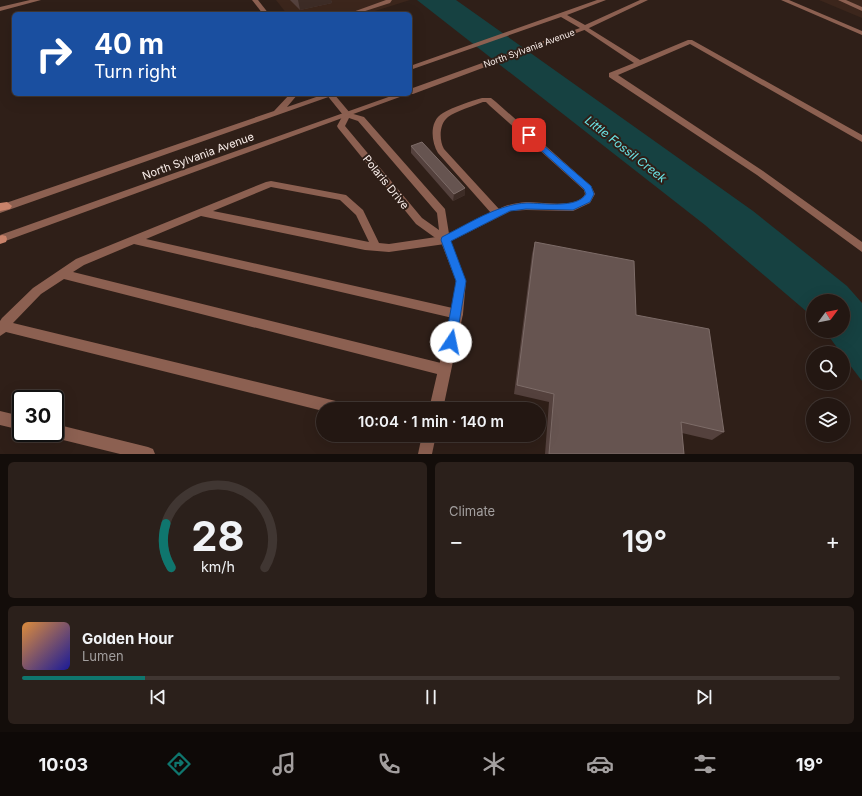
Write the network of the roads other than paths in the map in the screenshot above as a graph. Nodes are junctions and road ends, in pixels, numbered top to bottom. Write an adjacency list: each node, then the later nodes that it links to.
1 (38, 0): 8 (street)
2 (255, 0): 10 (street)
3 (389, 0): 11 (street)
4 (603, 0): 12 (street, North Sylvania Avenue)
5 (645, 0): 13 (street, North Sylvania Avenue)
6 (784, 0): 14 (street)
7 (841, 0): 9 (street)
8 (0, 8)
9 (862, 9)
10 (264, 12)
11 (358, 12)
12 (562, 14): 13 (street); 16 (street, North Sylvania Avenue)
13 (585, 28): 15 (street); 17 (street, North Sylvania Avenue)
14 (862, 34)
15 (639, 63): 24 (street); 32 (street)
16 (412, 67)
17 (412, 91)
18 (292, 96): 22 (street)
19 (325, 96): 22 (street, North Sylvania Avenue)
20 (333, 96): 23 (street, Polaris Drive)
21 (399, 96): 23 (street, North Sylvania Avenue)
22 (276, 113): 25 (street, North Sylvania Avenue)
23 (347, 115): 28 (street, North Sylvania Avenue); 30 (street, Polaris Drive); 30 (street, Polaris Drive)
24 (862, 139)
25 (2, 208)
26 (201, 212): 29 (street); 31 (street); 31 (street)
27 (498, 214): 27 (street); 30 (street)
28 (1, 239)
29 (133, 240): 33 (street); 34 (street)
30 (446, 240): 31 (street); 34 (street, Polaris Drive)
31 (376, 247)
32 (862, 248)
33 (62, 274): 35 (street); 36 (street)
34 (456, 314): 36 (street, Polaris Drive)
35 (2, 329): 38 (street)
36 (445, 370): 37 (street, Polaris Drive)
37 (438, 402)
38 (316, 403)
39 (0, 418): 40 (street)
40 (12, 421)
41 (64, 433): 43 (street)
42 (427, 442): 44 (street)
43 (148, 454)
44 (424, 454)

